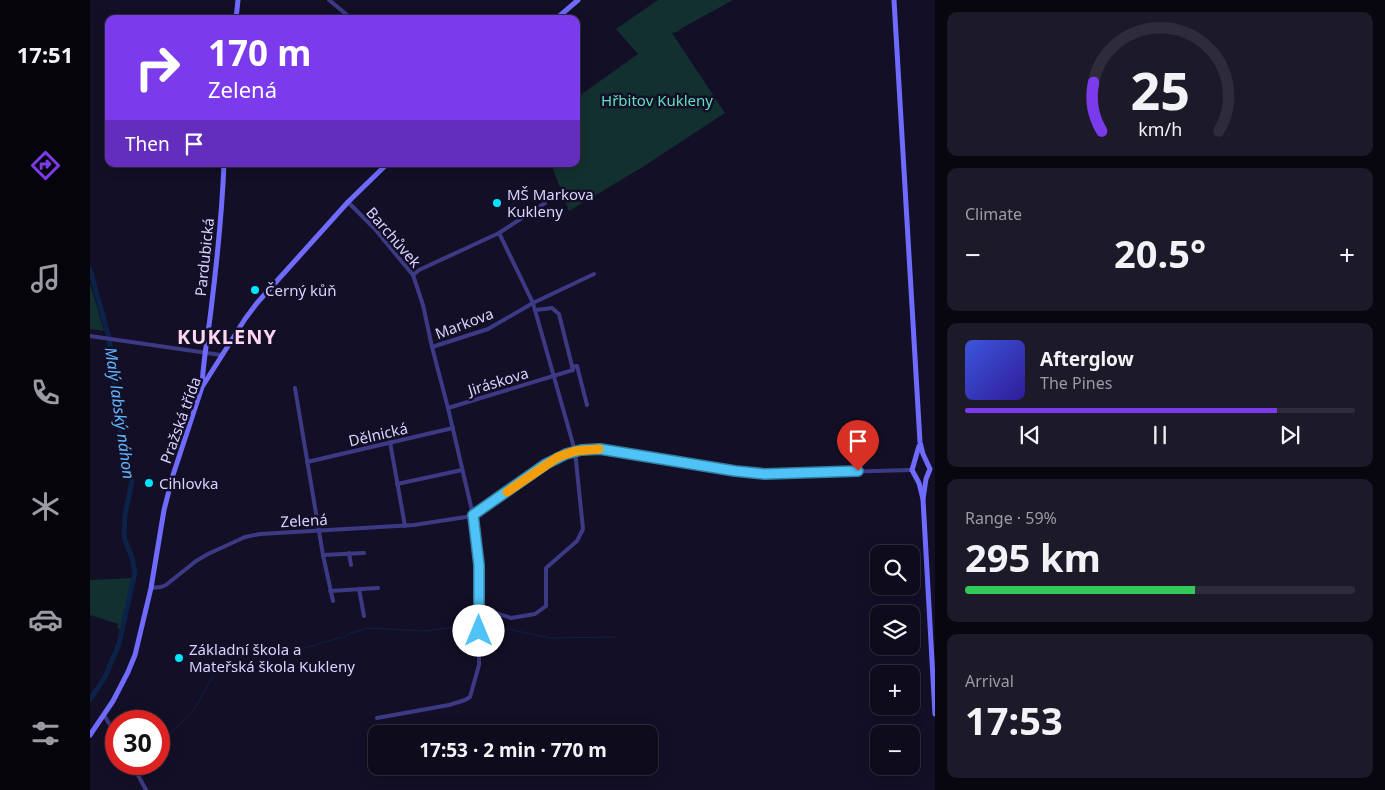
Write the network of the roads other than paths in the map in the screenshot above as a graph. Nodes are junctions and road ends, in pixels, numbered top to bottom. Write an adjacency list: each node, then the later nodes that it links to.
1 (238, 0): 5 (street)
2 (329, 0): 6 (street)
3 (578, 0): 7 (street)
4 (894, 0): 29 (street)
5 (236, 15)
6 (347, 15)
7 (561, 15)
8 (224, 167): 19 (street, Pardubická)
9 (384, 167): 10 (street, Pražská třída)
10 (348, 202): 14 (street, Barchůvek); 20 (street, Pražská třída)
11 (545, 203): 12 (street)
12 (499, 234): 14 (street); 15 (street)
13 (594, 274): 15 (street, Markova)
14 (413, 275): 18 (street, Barchůvek)
15 (533, 303): 16 (street); 18 (street, Markova)
16 (536, 310): 21 (street); 22 (street)
17 (90, 336): 19 (street)
18 (433, 349): 26 (street)
19 (206, 353): 20 (street); 23 (street, Pardubická)
20 (221, 356): 23 (street, Pražská třída)
21 (572, 367): 22 (street); 25 (street)
22 (554, 376): 26 (street, Jiráskova); 30 (street)
23 (202, 387): 45 (street, Pražská třída)
24 (295, 388): 31 (street)
25 (587, 405)
26 (448, 408): 27 (street)
27 (453, 428): 28 (street, Dělnická); 33 (street)
28 (390, 442): 31 (street, Dělnická); 36 (street)
29 (920, 442): 32 (street); 34 (street)
30 (575, 451): 34 (street, Zelená); 38 (street, Zelená); 50 (street)
31 (308, 462): 40 (street)
32 (926, 462): 34 (street); 35 (street)
33 (462, 470): 36 (street); 38 (street)
34 (914, 470): 35 (street); 37 (street)
35 (931, 470): 37 (street)
36 (397, 484): 39 (street)
37 (923, 499): 52 (street)
38 (473, 515): 39 (street, Zelená); 50 (street)
39 (405, 526): 40 (street, Zelená)
40 (319, 531): 43 (street); 45 (street, Zelená)
41 (364, 552): 42 (street)
42 (349, 554): 43 (street); 44 (street)
43 (323, 555): 48 (street)
44 (350, 565)
45 (151, 588): 53 (street, Pražská třída)
46 (378, 588): 47 (street)
47 (359, 589): 48 (street); 51 (street)
48 (330, 591): 49 (street)
49 (333, 601)
50 (480, 608): 54 (street)
51 (364, 616)
52 (935, 714)
53 (104, 715): 55 (street, Pražská třída)
54 (377, 718)
55 (90, 735)
56 (138, 775): 57 (street)
57 (146, 790)

